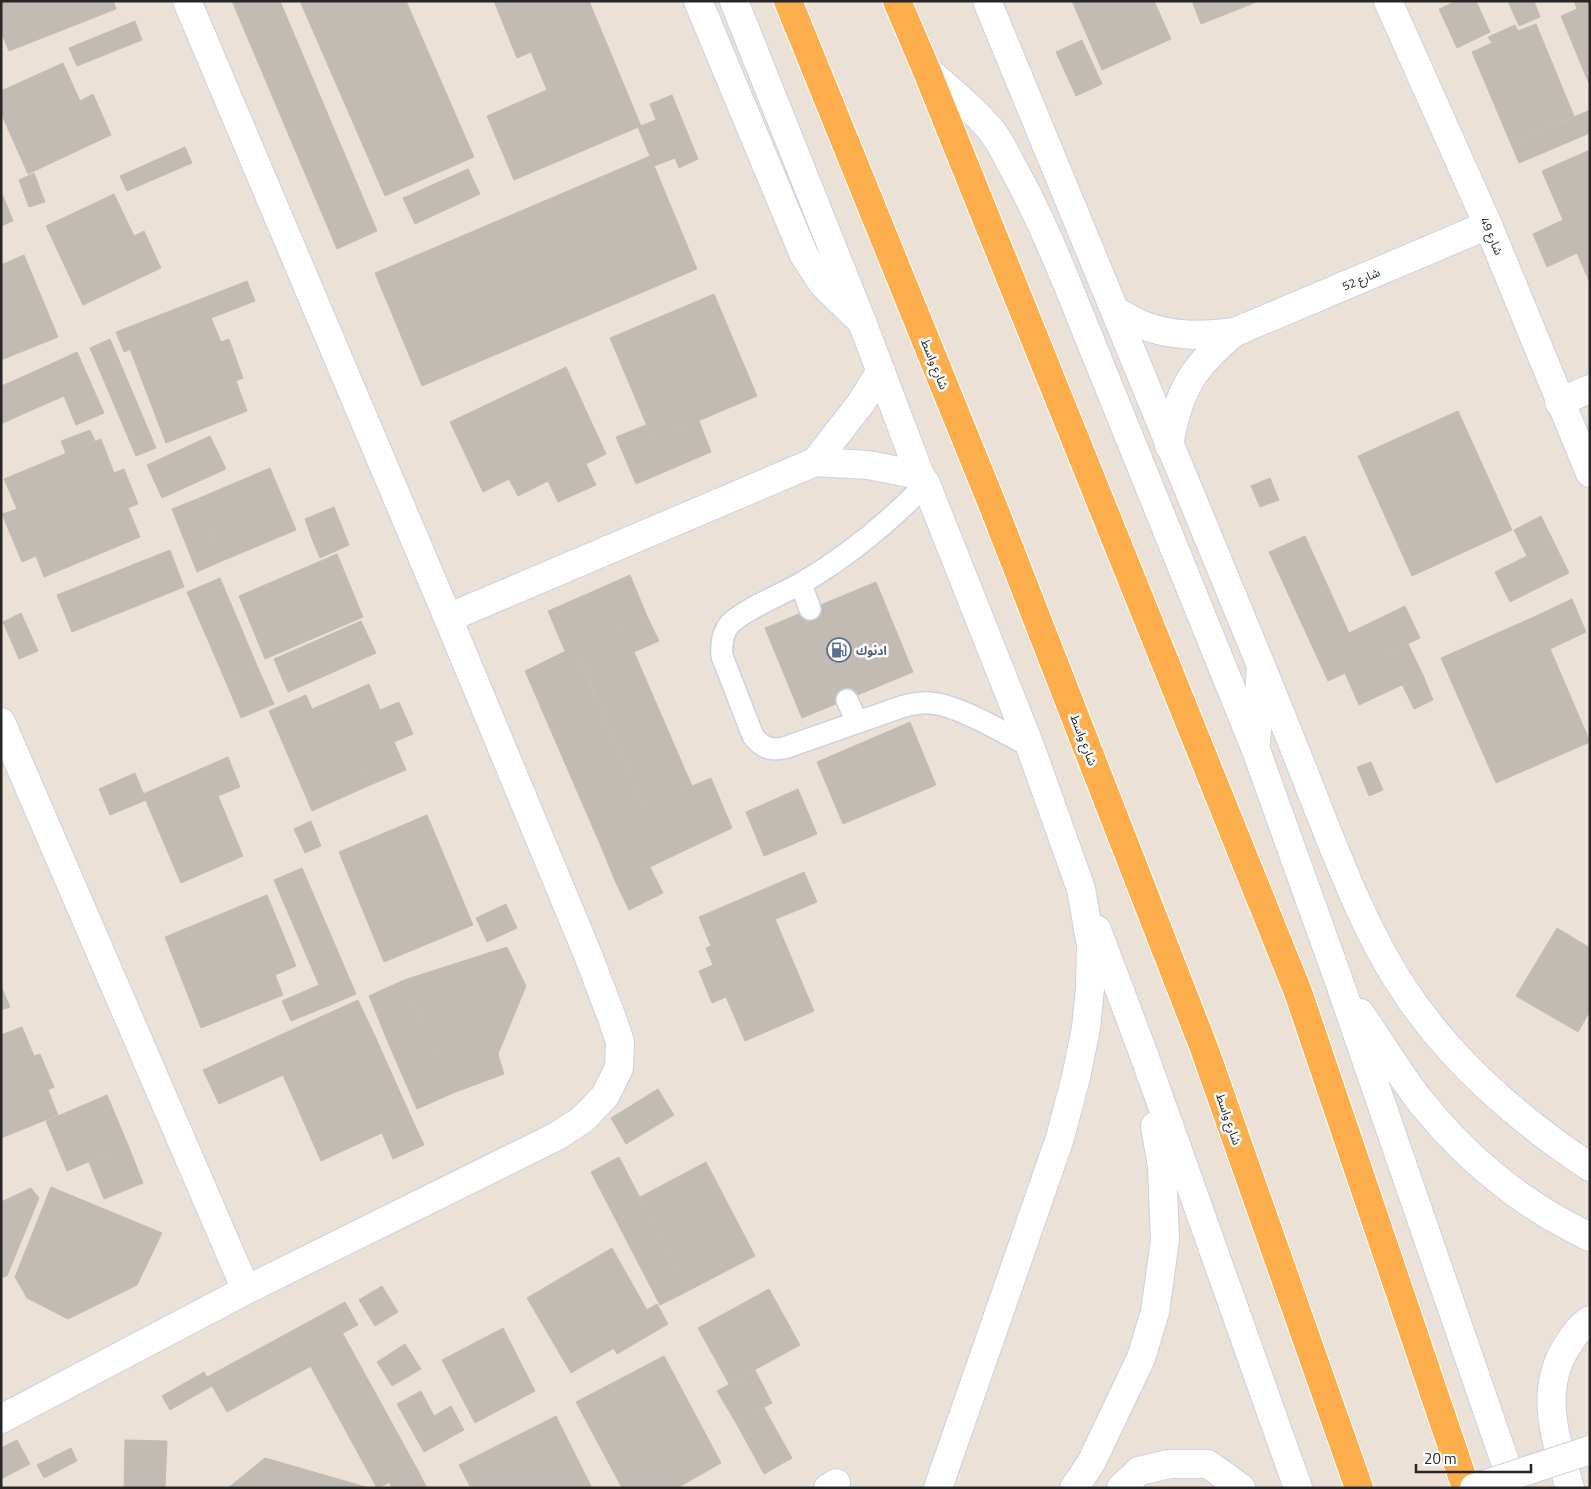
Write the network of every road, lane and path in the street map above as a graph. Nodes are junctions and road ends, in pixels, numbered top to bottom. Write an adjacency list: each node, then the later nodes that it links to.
1 (187, 1): 22 (street)
2 (698, 1): 11 (street)
3 (734, 1): 11 (street)
4 (788, 1): 43 (highway, شارع واسط)
5 (897, 1): 8 (highway)
6 (987, 1): 10 (street)
7 (1388, 1): 9 (street, شارع 49)
8 (926, 69): 28 (street); 44 (highway)
9 (1488, 225): 12 (street, شارع 52); 15 (street, شارع 49)
10 (1115, 311): 12 (street, شارع 52); 16 (street)
11 (862, 322): 13 (street)
12 (1235, 332): 16 (street, شارع 52)
13 (880, 371): 17 (street); 19 (street)
14 (1590, 389): 15 (street)
15 (1559, 402): 18 (street, شارع 49)
16 (1169, 446): 23 (street)
17 (814, 462): 19 (street); 22 (street)
18 (1590, 473)
19 (923, 479): 20 (lane); 27 (street)
20 (800, 584): 21 (lane); 26 (lane)
21 (810, 609)
22 (448, 618): 34 (street)
23 (1261, 667): 28 (street); 32 (street)
24 (846, 700): 26 (lane)
25 (1, 722): 34 (street)
26 (857, 722): 27 (lane)
27 (1030, 746): 29 (street)
28 (1256, 750): 30 (street)
29 (1082, 889): 31 (street); 38 (street)
30 (1340, 984): 33 (street); 46 (street)
31 (1144, 1055): 39 (street); 42 (street)
32 (1590, 1167)
33 (1590, 1237)
34 (246, 1290): 36 (street)
35 (1590, 1320): 47 (street)
36 (1, 1419)
37 (1590, 1450): 45 (street, bridge)
38 (938, 1488)
39 (1074, 1488)
40 (1122, 1488): 41 (street)
41 (1240, 1488)
42 (1298, 1488)
43 (1359, 1488)
44 (1466, 1488)
45 (1474, 1488)
46 (1514, 1488)
47 (1570, 1488)

